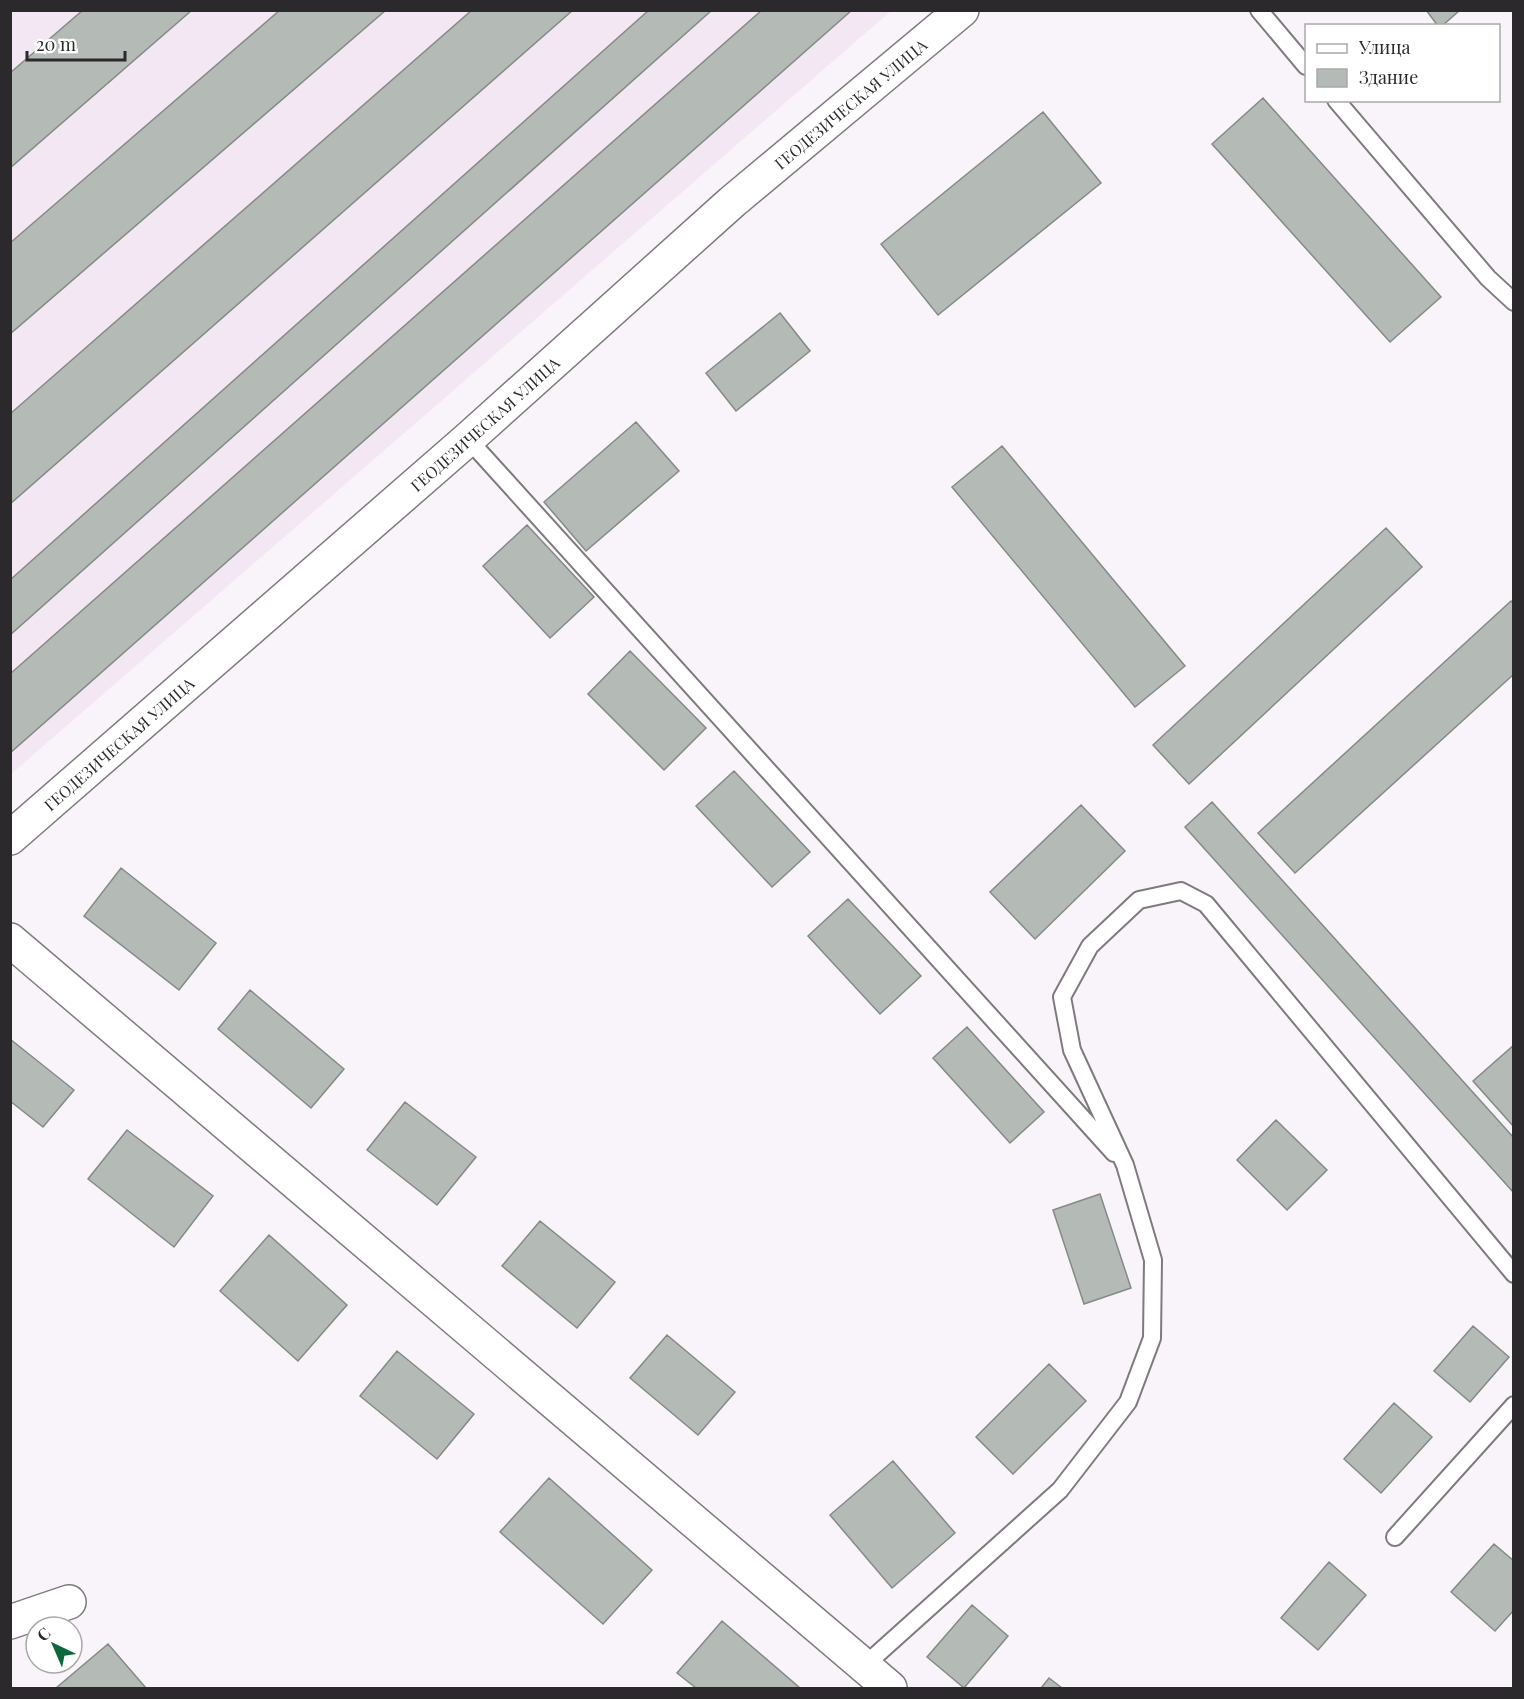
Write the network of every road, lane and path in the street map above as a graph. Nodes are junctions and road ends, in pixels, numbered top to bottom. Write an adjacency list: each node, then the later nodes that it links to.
1 (962, 10): 6 (street, ГЕОДЕЗИЧЕСКАЯ УЛИЦА)
2 (1259, 10): 3 (lane)
3 (1305, 65)
4 (1338, 102): 5 (lane)
5 (1514, 302)
6 (468, 438): 7 (street, ГЕОДЕЗИЧЕСКАЯ УЛИЦА); 9 (lane)
7 (10, 838)
8 (10, 940): 15 (street)
9 (1125, 1165): 10 (lane); 15 (lane)
10 (1514, 1274)
11 (1514, 1404): 12 (lane)
12 (1395, 1537)
13 (69, 1602): 14 (street)
14 (10, 1622)
15 (864, 1666): 16 (street)
16 (890, 1689)

